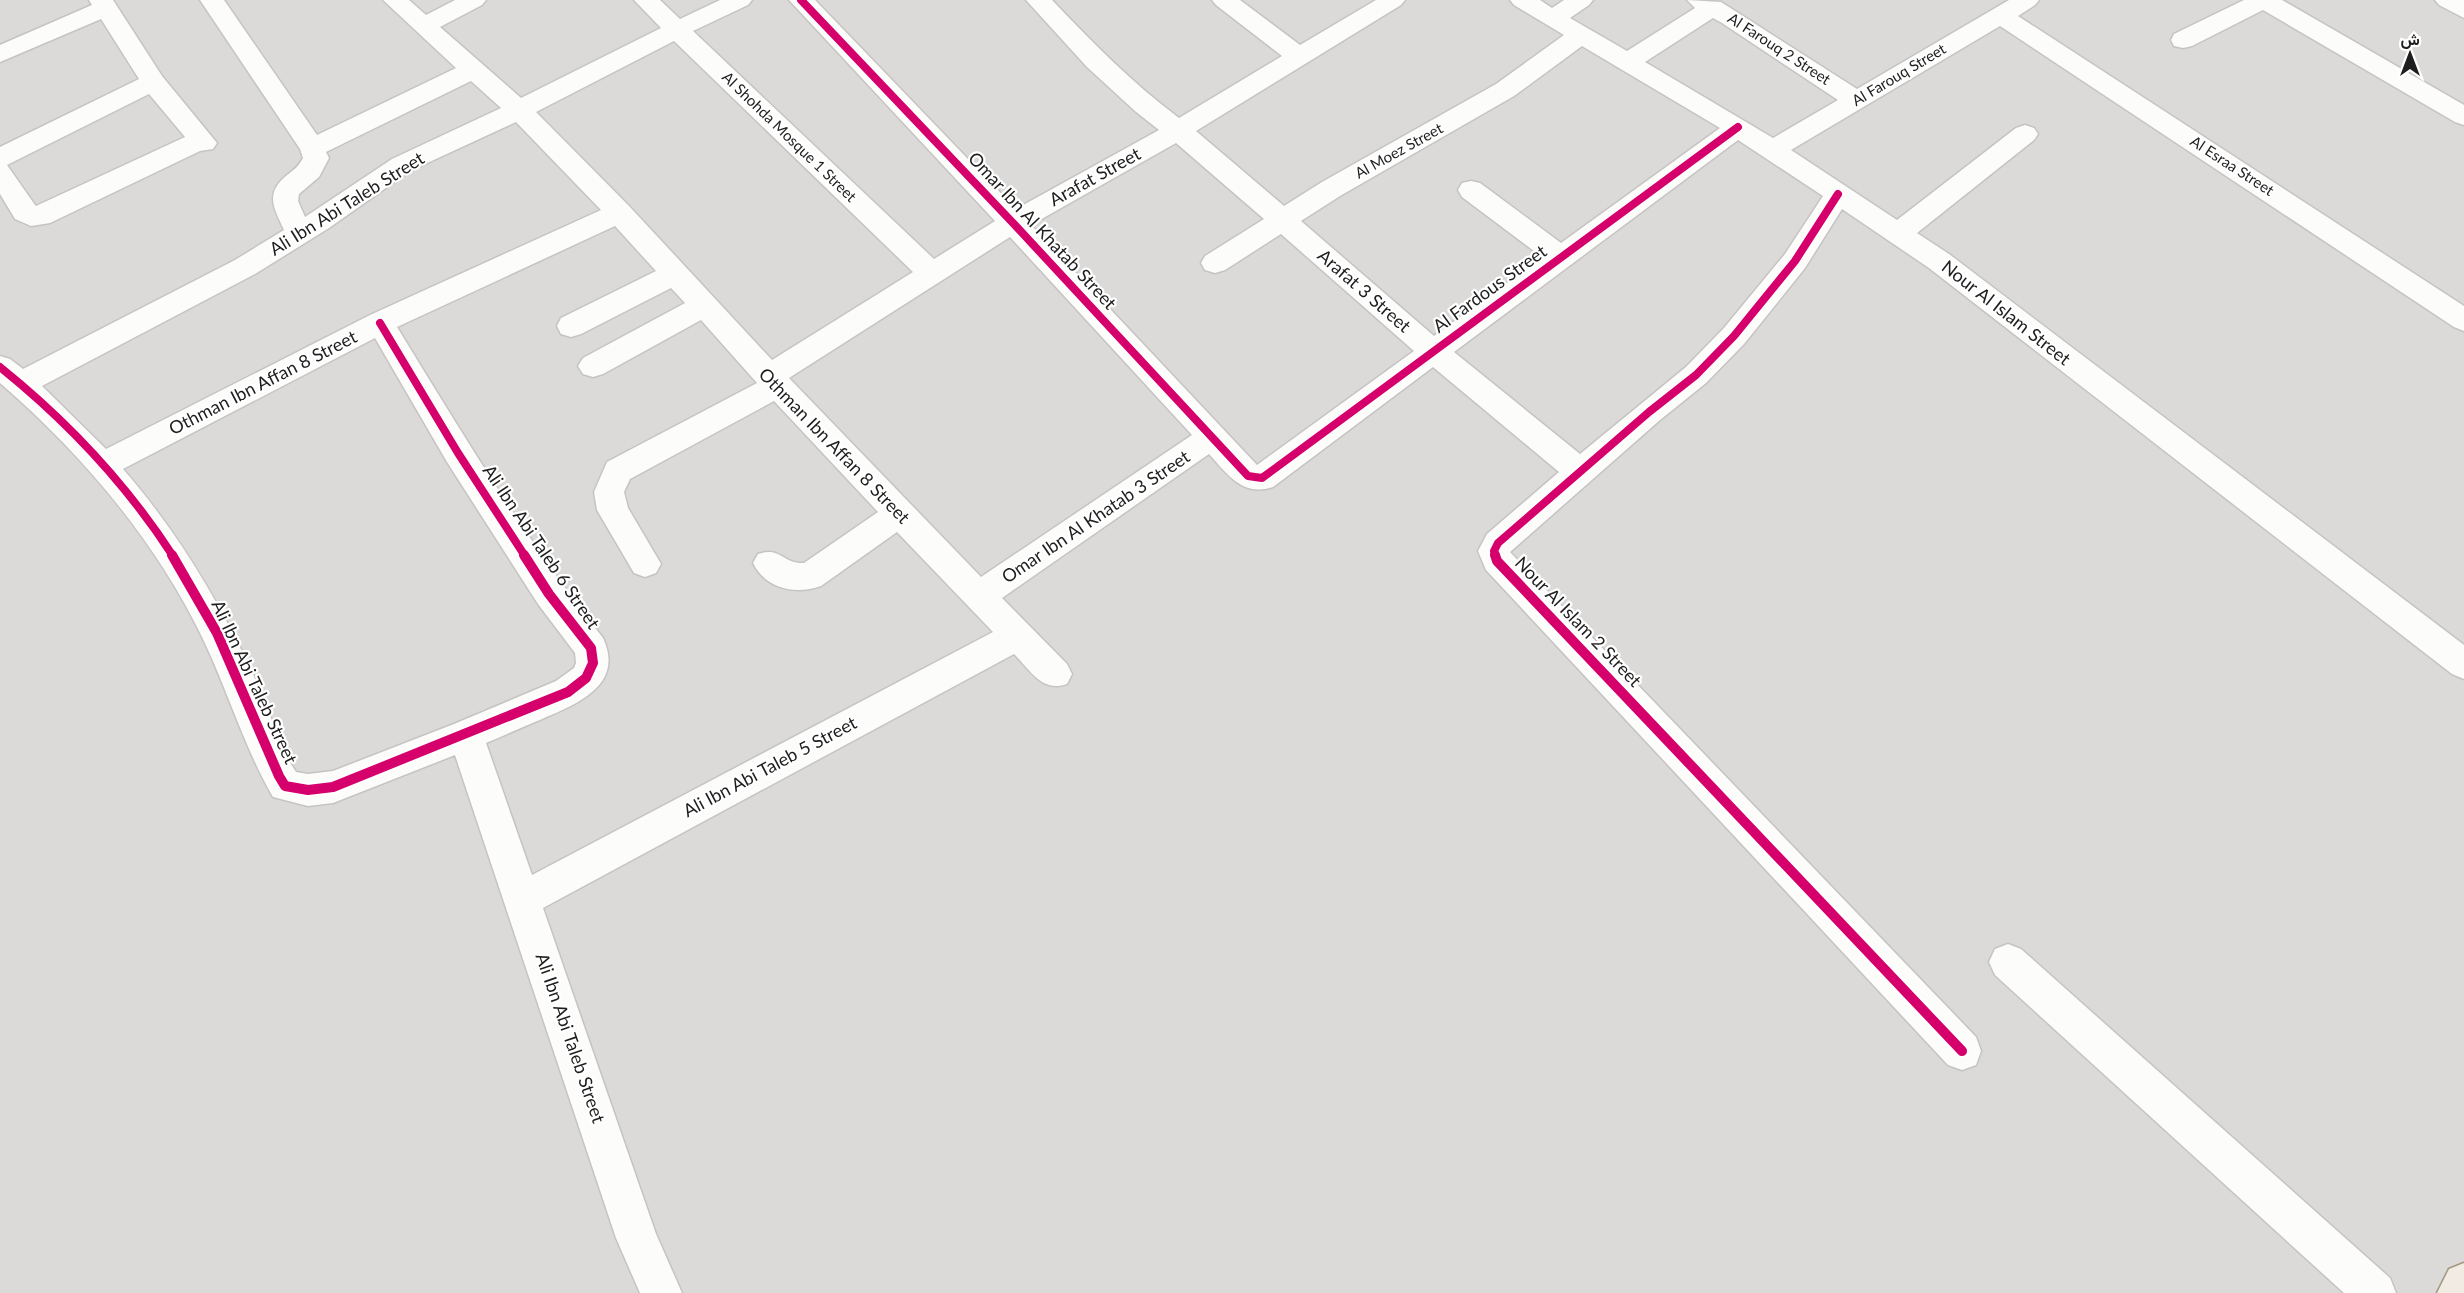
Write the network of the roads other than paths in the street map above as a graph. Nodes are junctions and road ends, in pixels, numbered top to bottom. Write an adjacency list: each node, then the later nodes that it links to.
1 (212, 0): 35 (street)
2 (395, 0): 20 (street, Othman Ibn Affan 8 Street)
3 (474, 0): 20 (street)
4 (646, 0): 21 (street, Al Shohda Mosque 1 Street)
5 (740, 0): 21 (street, Ali Ibn Abi Taleb Street)
6 (801, 0): 43 (street, Omar Ibn Al Khatab Street)
7 (1038, 0): 33 (street, Arafat 3 Street)
8 (1224, 0): 25 (street)
9 (1393, 0): 25 (street, Arafat Street)
10 (1522, 0): 19 (street, Nour Al Islam Street)
11 (1581, 0): 19 (street)
12 (2027, 0): 18 (street, Al Farouq Street)
13 (2264, 0): 23 (street); 31 (street)
14 (2446, 0): 17 (street)
15 (103, 4): 24 (street); 28 (street)
16 (1706, 4): 26 (street); 29 (street, Al Farouq 2 Street)
17 (2464, 9)
18 (2000, 15): 29 (street, Al Farouq Street); 51 (street, Al Esraa Street)
19 (1553, 18): 22 (street, Nour Al Islam Street)
20 (423, 26): 27 (street, Othman Ibn Affan 8 Street)
21 (676, 30): 30 (street, Ali Ibn Abi Taleb Street); 49 (street, Al Shohda Mosque 1 Street)
22 (1581, 35): 26 (street, Nour Al Islam Street); 42 (street, Al Moez Street)
23 (2183, 40)
24 (0, 54)
25 (1300, 57): 33 (street, Arafat Street)
26 (1628, 62): 32 (street, Nour Al Islam Street)
27 (473, 70): 30 (street, Othman Ibn Affan 8 Street); 35 (street)
28 (153, 82): 37 (street); 38 (street)
29 (1857, 100): 36 (street, Al Farouq Street)
30 (519, 110): 41 (street, Othman Ibn Affan 8 Street); 45 (street, Ali Ibn Abi Taleb Street)
31 (2464, 116)
32 (1738, 127): 36 (street, Nour Al Islam Street); 46 (street, Al Fardous Street)
33 (1177, 131): 42 (street, Arafat 3 Street); 43 (street, Arafat Street)
34 (2025, 134): 44 (street)
35 (312, 148): 45 (street)
36 (1772, 150): 40 (street, Nour Al Islam Street)
37 (0, 158)
38 (0, 172)
39 (1471, 190): 46 (street)
40 (1838, 194): 44 (street, Nour Al Islam Street); 60 (street, Nour Al Islam 2 Street)
41 (619, 213): 48 (street, Othman Ibn Affan 8 Street); 52 (street, Othman Ibn Affan 8 Street)
42 (1285, 220): 47 (street, Al Moez Street); 54 (street, Arafat 3 Street)
43 (1013, 223): 49 (street, Arafat Street); 58 (street, Omar Ibn Al Khatab Street)
44 (1898, 233): 67 (street, Nour Al Islam Street)
45 (299, 234): 56 (street, Ali Ibn Abi Taleb Street)
46 (1561, 257): 54 (street, Al Fardous Street)
47 (1215, 263)
48 (675, 274): 50 (street, Othman Ibn Affan 8 Street); 53 (street)
49 (932, 274): 57 (street, Arafat Street)
50 (704, 306): 55 (street); 57 (street, Othman Ibn Affan 8 Street)
51 (2464, 320)
52 (380, 323): 59 (street, Othman Ibn Affan 8 Street); 69 (street, Ali Ibn Abi Taleb 6 Street)
53 (571, 326)
54 (1433, 351): 60 (street, Arafat 3 Street); 61 (street, Al Fardous Street)
55 (593, 366)
56 (11, 375): 59 (street)
57 (772, 382): 62 (street, Othman Ibn Affan 8 Street); 64 (street, Arafat Street)
58 (1212, 437): 61 (street, Omar Ibn Al Khatab Street); 65 (street, Omar Ibn Al Khatab 3 Street)
59 (104, 465): 69 (street, Ali Ibn Abi Taleb Street)
60 (1581, 472): 72 (street, Nour Al Islam 2 Street)
61 (1262, 478)
62 (899, 514): 63 (street); 65 (street, Othman Ibn Affan 8 Street)
63 (769, 562)
64 (645, 564)
65 (979, 596): 66 (street, Othman Ibn Affan 8 Street)
66 (1018, 635): 68 (street, Othman Ibn Affan 8 Street); 70 (street, Ali Ibn Abi Taleb 5 Street)
67 (2464, 664)
68 (1055, 674)
69 (466, 735): 70 (street, Ali Ibn Abi Taleb Street)
70 (523, 899): 74 (street, Ali Ibn Abi Taleb Street)
71 (2008, 962): 75 (street)
72 (1962, 1051)
73 (2464, 1284): 76 (main road)
74 (661, 1293)
75 (2375, 1293)
76 (2458, 1293)

